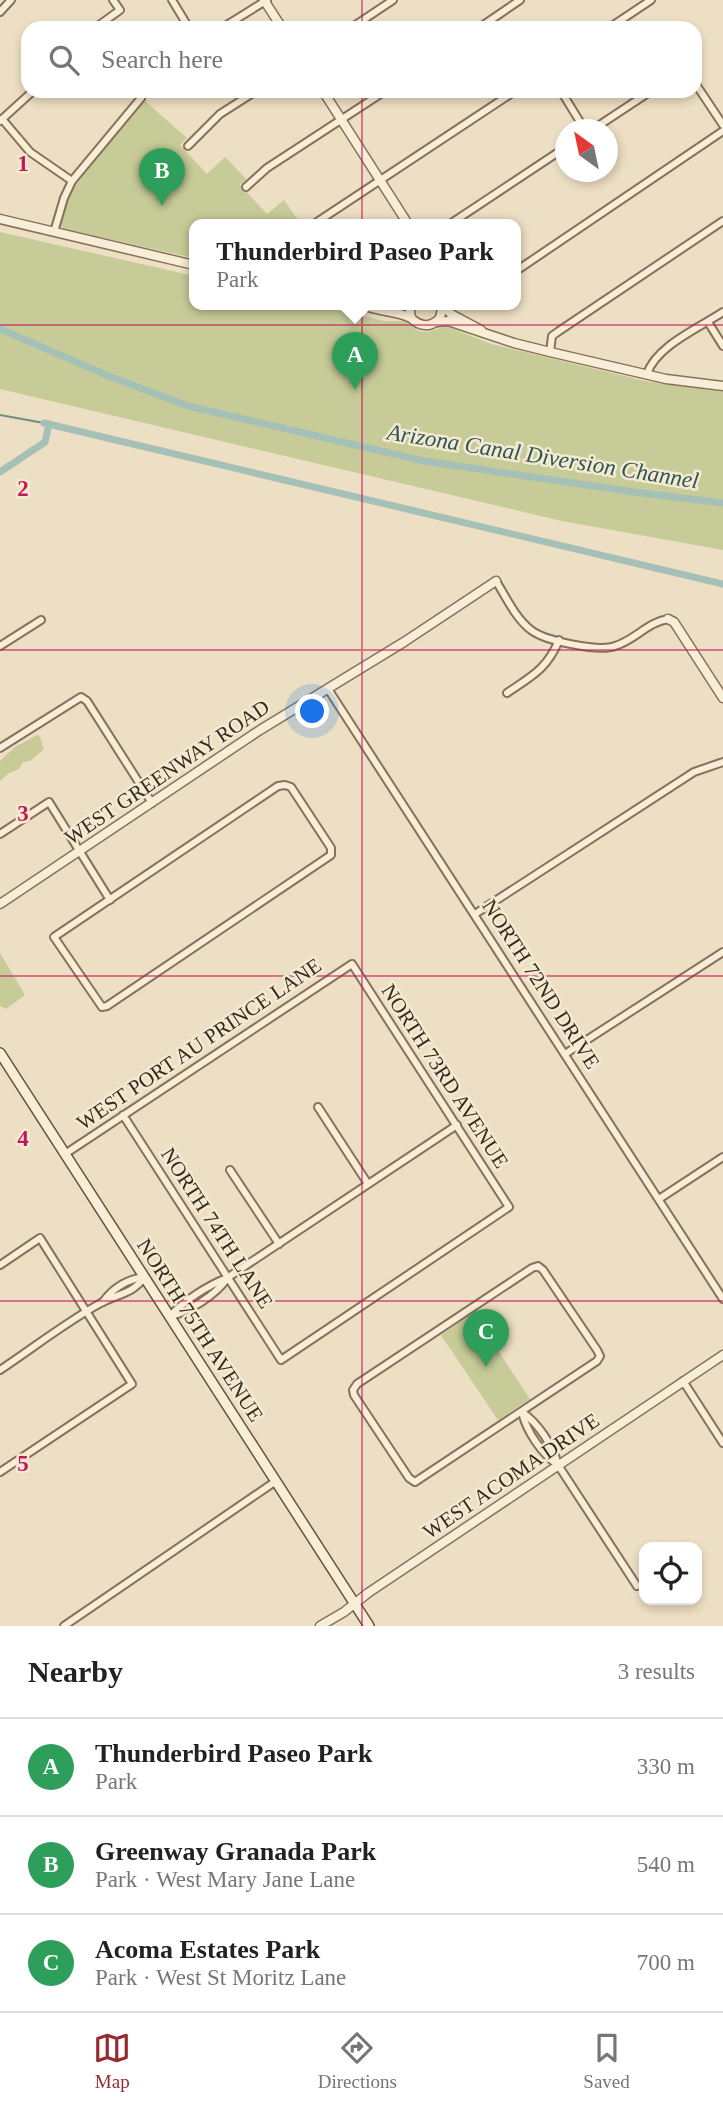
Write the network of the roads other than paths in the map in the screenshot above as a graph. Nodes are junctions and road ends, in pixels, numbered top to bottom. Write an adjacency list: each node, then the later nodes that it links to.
1 (11, 0): 8 (street)
2 (113, 0): 9 (street)
3 (172, 0): 10 (street)
4 (265, 0): 11 (street); 12 (street)
5 (393, 0): 13 (street)
6 (520, 0): 14 (street)
7 (651, 0): 15 (street)
8 (0, 12)
9 (105, 21)
10 (186, 21)
11 (233, 21)
12 (278, 21)
13 (362, 21)
14 (489, 21)
15 (620, 21)
16 (702, 94): 29 (street)
17 (25, 98): 27 (street)
18 (141, 98): 34 (street)
19 (245, 98): 31 (street)
20 (327, 98): 28 (street)
21 (375, 98): 28 (street)
22 (503, 98): 33 (street)
23 (565, 98): 25 (street)
24 (640, 98): 26 (street)
25 (578, 119)
26 (609, 119)
27 (1, 120): 34 (street)
28 (341, 121): 33 (street); 35 (street)
29 (723, 125)
30 (723, 131): 43 (street)
31 (188, 146)
32 (555, 154): 39 (street)
33 (380, 180): 37 (street); 38 (street)
34 (72, 181): 41 (street)
35 (246, 187)
36 (0, 219): 41 (street)
37 (322, 219)
38 (405, 219)
39 (457, 219)
40 (723, 221): 54 (street)
41 (54, 232): 42 (street)
42 (189, 264)
43 (521, 268)
44 (373, 310): 49 (street)
45 (409, 310): 49 (street)
46 (443, 310): 50 (street)
47 (448, 310): 52 (street)
48 (723, 312): 51 (street)
49 (411, 318): 50 (street)
50 (437, 321): 52 (street)
51 (708, 322): 53 (street); 55 (street)
52 (486, 334): 54 (street)
53 (723, 346)
54 (550, 352): 55 (street)
55 (648, 374): 56 (street)
56 (723, 386)
57 (496, 582): 60 (street); 62 (street, WEST GREENWAY ROAD)
58 (668, 619): 60 (street); 64 (street)
59 (41, 620): 61 (street)
60 (559, 640): 63 (street)
61 (0, 646)
62 (328, 689): 67 (street, WEST GREENWAY ROAD); 72 (street, NORTH 72ND DRIVE)
63 (507, 693)
64 (723, 698)
65 (0, 748): 67 (street)
66 (723, 762): 72 (street)
67 (152, 803): 69 (street, WEST GREENWAY ROAD)
68 (0, 834): 69 (street)
69 (79, 852): 70 (street); 71 (street, WEST GREENWAY ROAD)
70 (110, 900): 70 (street)
71 (0, 904)
72 (475, 914): 76 (street, NORTH 72ND DRIVE)
73 (723, 952): 76 (street)
74 (352, 964): 78 (street, WEST PORT AU PRINCE LANE); 79 (street, NORTH 73RD AVENUE)
75 (0, 1053): 80 (main road, NORTH 75TH AVENUE)
76 (565, 1054): 84 (street, NORTH 72ND DRIVE)
77 (318, 1107): 83 (street)
78 (123, 1115): 80 (street, WEST PORT AU PRINCE LANE); 88 (street, NORTH 74TH LANE)
79 (457, 1125): 83 (street); 93 (street, NORTH 73RD AVENUE)
80 (65, 1154): 87 (main road, NORTH 75TH AVENUE)
81 (723, 1157): 84 (street)
82 (230, 1170): 85 (street)
83 (368, 1184): 85 (street)
84 (659, 1199): 89 (street, NORTH 72ND DRIVE)
85 (279, 1244): 88 (street)
86 (0, 1265): 90 (street)
87 (145, 1277): 90 (street); 91 (main road, NORTH 75TH AVENUE)
88 (227, 1278): 91 (street); 93 (street, NORTH 74TH LANE)
89 (723, 1299)
90 (86, 1312): 94 (street); 101 (street)
91 (170, 1317): 102 (main road, NORTH 75TH AVENUE)
92 (723, 1355): 95 (street, WEST ACOMA DRIVE)
93 (281, 1360)
94 (0, 1370)
95 (683, 1381): 98 (street); 100 (street, WEST ACOMA DRIVE)
96 (522, 1412): 96 (street); 97 (street); 99 (street)
97 (547, 1441): 99 (street); 100 (street)
98 (723, 1443)
99 (540, 1446): 100 (street)
100 (558, 1465): 103 (street); 104 (street, WEST ACOMA DRIVE)
101 (0, 1472)
102 (276, 1481): 104 (main road, NORTH 75TH AVENUE); 105 (street)
103 (637, 1586)
104 (355, 1604): 106 (street, WEST ACOMA DRIVE); 107 (main road, NORTH 75TH AVENUE)
105 (64, 1626)
106 (320, 1626)
107 (369, 1626)

